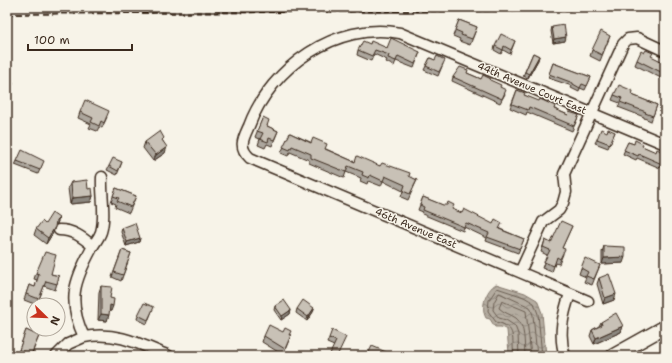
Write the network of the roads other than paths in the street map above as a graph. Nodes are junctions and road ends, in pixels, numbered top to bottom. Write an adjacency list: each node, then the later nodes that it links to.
1 (665, 51): 2 (street)
2 (592, 113): 3 (street, 44th Avenue Court East); 4 (street, 44th Avenue Court East); 8 (street)
3 (665, 144)
4 (246, 154): 8 (street, 46th Avenue East)
5 (102, 177): 7 (street)
6 (59, 230): 7 (street)
7 (93, 246): 12 (street)
8 (520, 272): 9 (street, 46th Avenue East)
9 (570, 294): 10 (street, 46th Avenue East); 15 (street)
10 (588, 301)
11 (665, 327): 16 (main road)
12 (84, 337): 13 (street); 14 (street)
13 (56, 356)
14 (169, 356)
15 (565, 356)
16 (613, 356)

